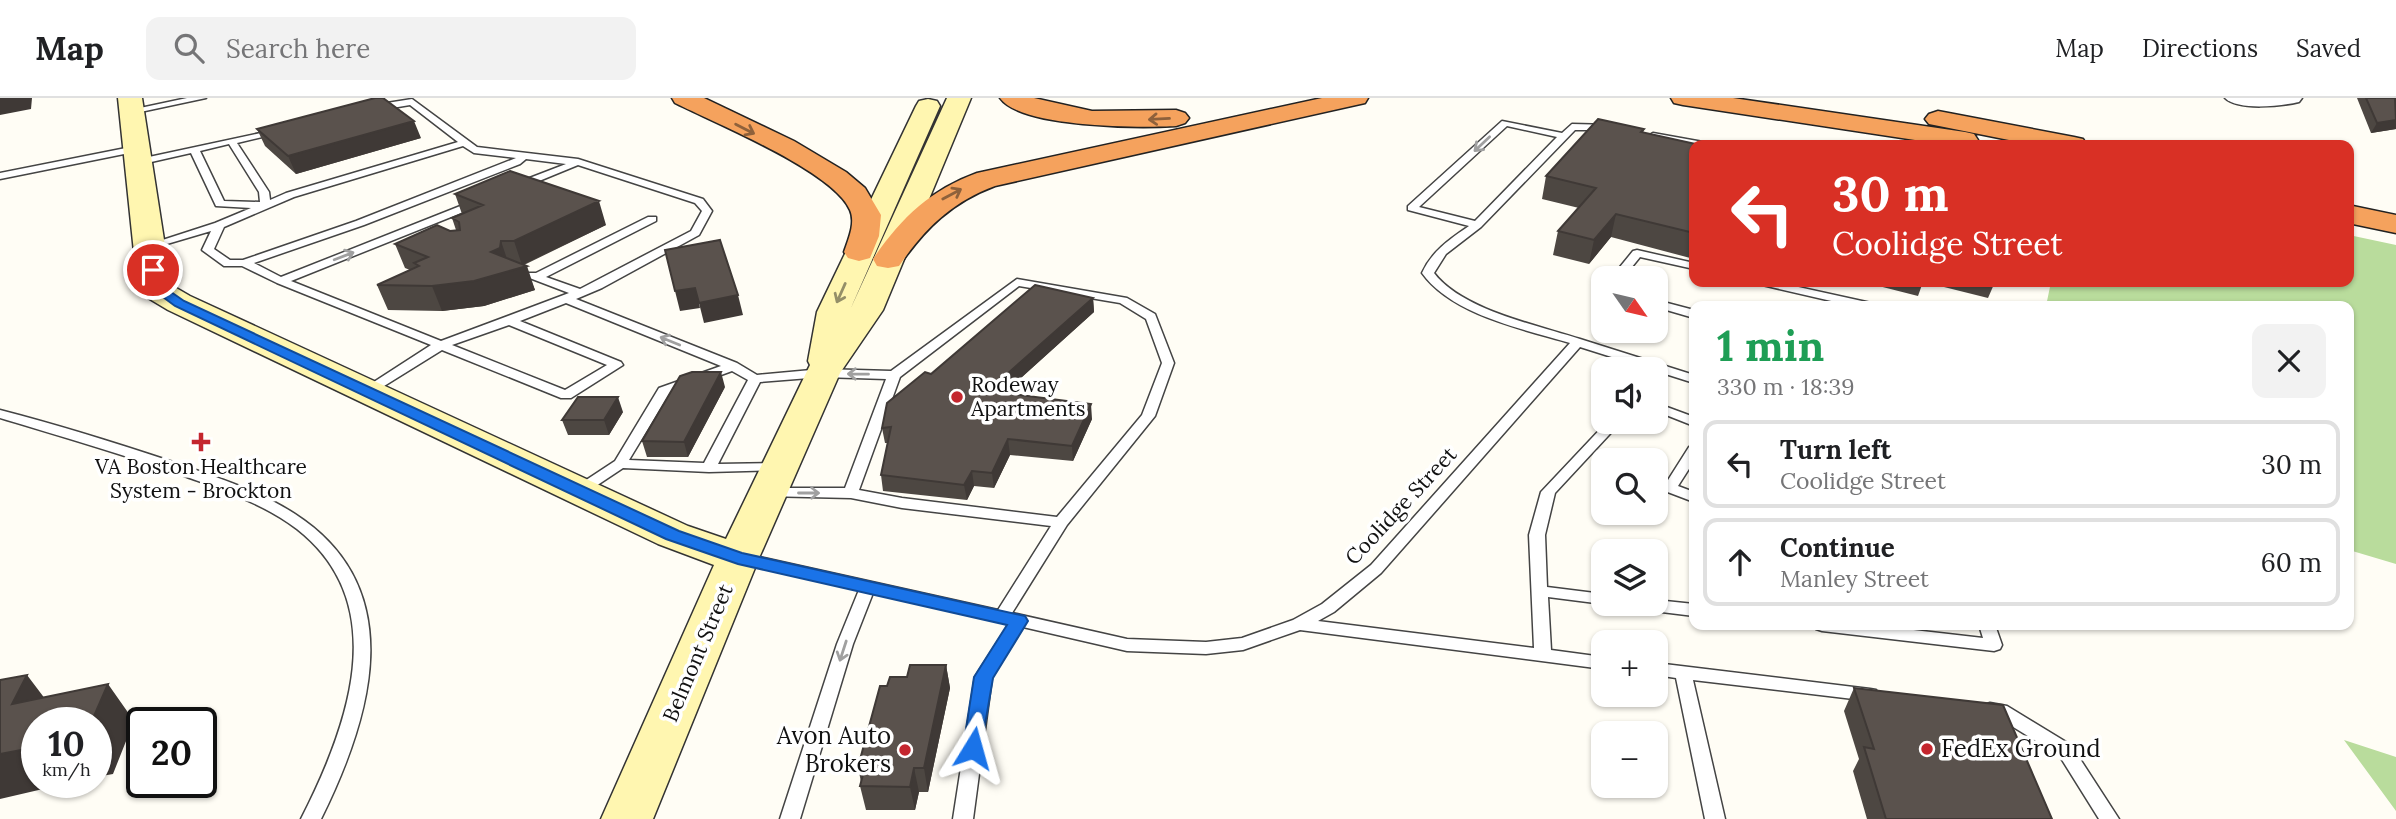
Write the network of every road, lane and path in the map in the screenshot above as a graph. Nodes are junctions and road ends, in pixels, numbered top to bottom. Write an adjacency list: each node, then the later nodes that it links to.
1 (202, 98): 14 (lane)
2 (684, 98): 44 (highway, one-way to 44)
3 (932, 98): 44 (main road, Belmont Street)
4 (959, 98): 44 (main road, Belmont Street)
5 (1012, 98): 6 (highway, one-way to 5)
6 (1273, 98)
7 (1356, 98): 44 (highway, one-way to 7)
8 (1682, 98): 18 (highway)
9 (1747, 98): 18 (highway)
10 (1827, 98): 18 (highway)
11 (2234, 98): 12 (street)
12 (2293, 98)
13 (1862, 101): 18 (highway)
14 (130, 105): 27 (main road)
15 (360, 110): 25 (lane)
16 (290, 127): 23 (lane)
17 (1618, 129): 20 (lane)
18 (1966, 132): 21 (highway); 22 (highway)
19 (1645, 134): 24 (lane)
20 (1564, 136): 40 (lane); 40 (lane, one-way to 40)
21 (1982, 140)
22 (2032, 140)
23 (232, 142): 26 (lane); 34 (lane)
24 (1689, 142)
25 (464, 143): 28 (lane); 34 (lane)
26 (195, 150): 27 (lane); 34 (lane)
27 (137, 155): 30 (lane); 43 (main road)
28 (524, 156): 29 (lane); 45 (lane)
29 (578, 162): 31 (lane); 52 (lane)
30 (0, 176)
31 (510, 190)
32 (487, 199): 41 (lane)
33 (2354, 199): 35 (highway)
34 (265, 205): 39 (lane)
35 (2396, 207)
36 (2354, 215): 38 (highway)
37 (652, 219): 49 (lane)
38 (2396, 224)
39 (219, 225): 43 (lane); 45 (lane)
40 (1477, 225): 58 (lane)
41 (416, 228): 42 (lane); 50 (lane, one-way to 41)
42 (428, 233)
43 (149, 246): 65 (main road)
44 (874, 255): 61 (main road, Belmont Street)
45 (244, 263): 50 (lane)
46 (1689, 265): 47 (lane)
47 (1627, 266)
48 (515, 269): 49 (lane)
49 (536, 277): 52 (lane)
50 (281, 281): 59 (lane)
51 (1784, 287): 54 (lane)
52 (579, 293): 53 (lane)
53 (564, 298): 57 (lane); 60 (lane, one-way to 53)
54 (1845, 301)
55 (1668, 307): 56 (lane)
56 (1689, 313)
57 (509, 321): 59 (lane); 59 (lane)
58 (1578, 342): 63 (lane); 85 (lane, Coolidge Street)
59 (440, 345): 65 (lane)
60 (733, 366): 64 (lane); 71 (lane)
61 (822, 373): 62 (lane, one-way to 61); 64 (lane); 73 (main road, Belmont Street)
62 (894, 375): 75 (lane); 77 (lane)
63 (1689, 377)
64 (755, 379): 72 (lane)
65 (368, 392): 74 (main road)
66 (1668, 412): 68 (lane)
67 (2, 416): 94 (lane)
68 (1689, 420)
69 (1603, 434): 80 (lane)
70 (1689, 458): 76 (lane)
71 (620, 464): 72 (lane); 74 (lane)
72 (709, 468): 73 (lane)
73 (774, 480): 75 (lane, one-way to 75); 78 (main road, Belmont Street)
74 (579, 491): 78 (main road)
75 (851, 493): 77 (lane)
76 (1689, 495)
77 (1061, 522): 84 (lane)
78 (738, 558): 79 (lane, Coolidge Street); 95 (main road, Belmont Street)
79 (868, 587): 84 (lane, Coolidge Street); 96 (lane, one-way to 96)
80 (1540, 591): 81 (lane); 88 (lane)
81 (1591, 597)
82 (1668, 607): 83 (lane)
83 (1689, 609)
84 (1011, 619): 85 (lane, Coolidge Street); 97 (lane)
85 (1299, 624): 88 (lane)
86 (1865, 630): 87 (lane)
87 (1989, 630)
88 (1543, 655): 89 (lane)
89 (1591, 661)
90 (1668, 670): 91 (lane)
91 (1682, 672): 92 (lane); 98 (lane)
92 (1890, 697)
93 (1973, 708): 99 (lane)
94 (311, 819)
95 (627, 819)
96 (790, 819)
97 (963, 819)
98 (1715, 819)
99 (2109, 819)

